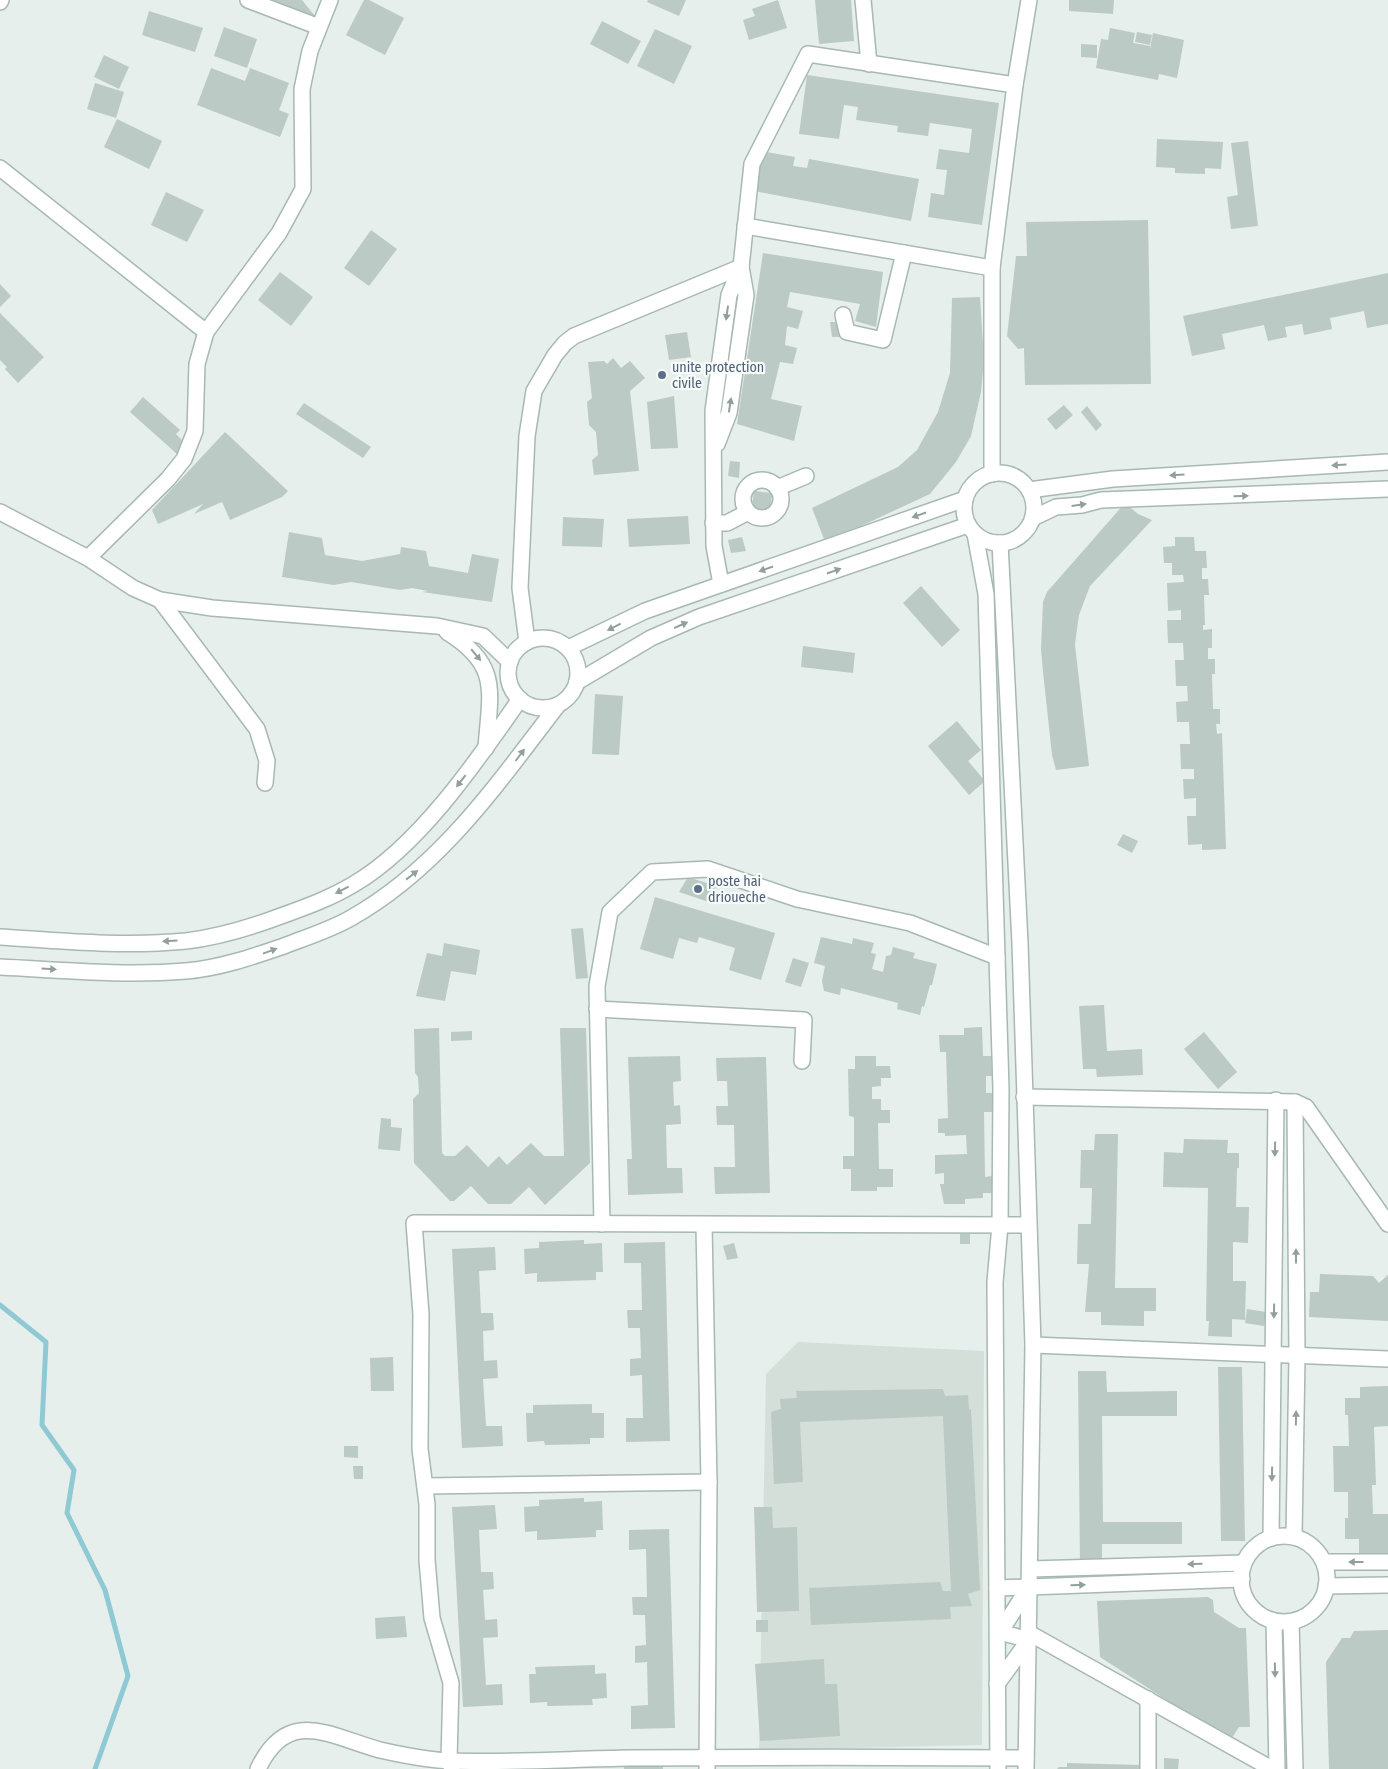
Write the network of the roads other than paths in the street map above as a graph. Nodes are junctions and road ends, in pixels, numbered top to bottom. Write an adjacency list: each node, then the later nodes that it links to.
1 (248, 0): 5 (street)
2 (330, 0): 5 (street)
3 (863, 0): 6 (street)
4 (1029, 0): 7 (street)
5 (319, 27): 14 (street)
6 (869, 64): 7 (street); 9 (street)
7 (1015, 85): 12 (street)
8 (0, 168): 14 (street)
9 (745, 226): 10 (street); 11 (street)
10 (904, 253): 12 (street); 13 (street)
11 (741, 267): 25 (street); 32 (street)
12 (992, 268): 16 (street)
13 (844, 315)
14 (206, 332): 28 (street)
15 (1388, 462): 20 (street, one-way to 20)
16 (992, 474): 20 (street); 21 (street)
17 (806, 476): 18 (street)
18 (777, 488): 23 (street); 23 (street)
19 (1388, 489): 24 (street, one-way to 19)
20 (1029, 490): 24 (street)
21 (965, 499): 26 (street); 29 (street, one-way to 29)
22 (0, 512): 28 (street)
23 (748, 512): 25 (street)
24 (1033, 518): 27 (street)
25 (713, 523): 29 (street)
26 (972, 529): 27 (street); 35 (street, one-way to 26); 41 (street)
27 (1000, 543): 45 (street)
28 (88, 558): 30 (street)
29 (722, 584): 33 (street, one-way to 33)
30 (160, 600): 31 (street); 39 (street)
31 (437, 626): 34 (street); 38 (street, one-way to 38)
32 (527, 642): 33 (street); 34 (street)
33 (568, 648): 35 (street)
34 (510, 662): 36 (street)
35 (577, 682): 37 (street)
36 (520, 699): 37 (street); 38 (street)
37 (558, 705): 42 (street, one-way to 37)
38 (486, 749): 40 (street, one-way to 40)
39 (265, 782)
40 (0, 937)
41 (997, 958): 43 (street); 51 (street)
42 (0, 967)
43 (597, 1009): 44 (street); 48 (street)
44 (802, 1061)
45 (1024, 1097): 46 (street); 52 (street)
46 (1276, 1100): 47 (street); 54 (street, one-way to 54)
47 (1295, 1102): 49 (street); 55 (street, one-way to 47)
48 (602, 1224): 50 (street); 58 (street)
49 (1388, 1224)
50 (704, 1225): 51 (street); 57 (street)
51 (1000, 1225): 52 (street); 69 (street)
52 (1027, 1225): 53 (street)
53 (1033, 1345): 54 (street); 64 (street)
54 (1273, 1355): 55 (street); 60 (street, one-way to 60)
55 (1297, 1356): 56 (street); 59 (street, one-way to 55)
56 (1388, 1359)
57 (709, 1482): 58 (street); 75 (street)
58 (425, 1486): 78 (street)
59 (1294, 1537): 60 (street); 62 (street)
60 (1272, 1538): 61 (street)
61 (1244, 1562): 64 (street, one-way to 64); 65 (street)
62 (1324, 1562): 63 (street, one-way to 62); 67 (street)
63 (1388, 1562)
64 (1030, 1569): 68 (street)
65 (1242, 1579): 68 (street, one-way to 65); 70 (street)
66 (1388, 1585): 67 (street)
67 (1326, 1586): 71 (street)
68 (1029, 1587): 69 (street); 72 (street); 72 (street)
69 (997, 1588): 73 (street)
70 (1274, 1621): 71 (street); 79 (street, one-way to 79)
71 (1291, 1622): 82 (street)
72 (1029, 1637): 73 (street); 74 (street); 77 (street)
73 (997, 1684): 76 (street)
74 (1148, 1699): 79 (street); 81 (street)
75 (707, 1763): 76 (street); 78 (street)
76 (998, 1763): 77 (street)
77 (1026, 1763)
78 (451, 1765): 80 (street)
79 (1269, 1768)
80 (258, 1769)
81 (1148, 1769)
82 (1295, 1769)

